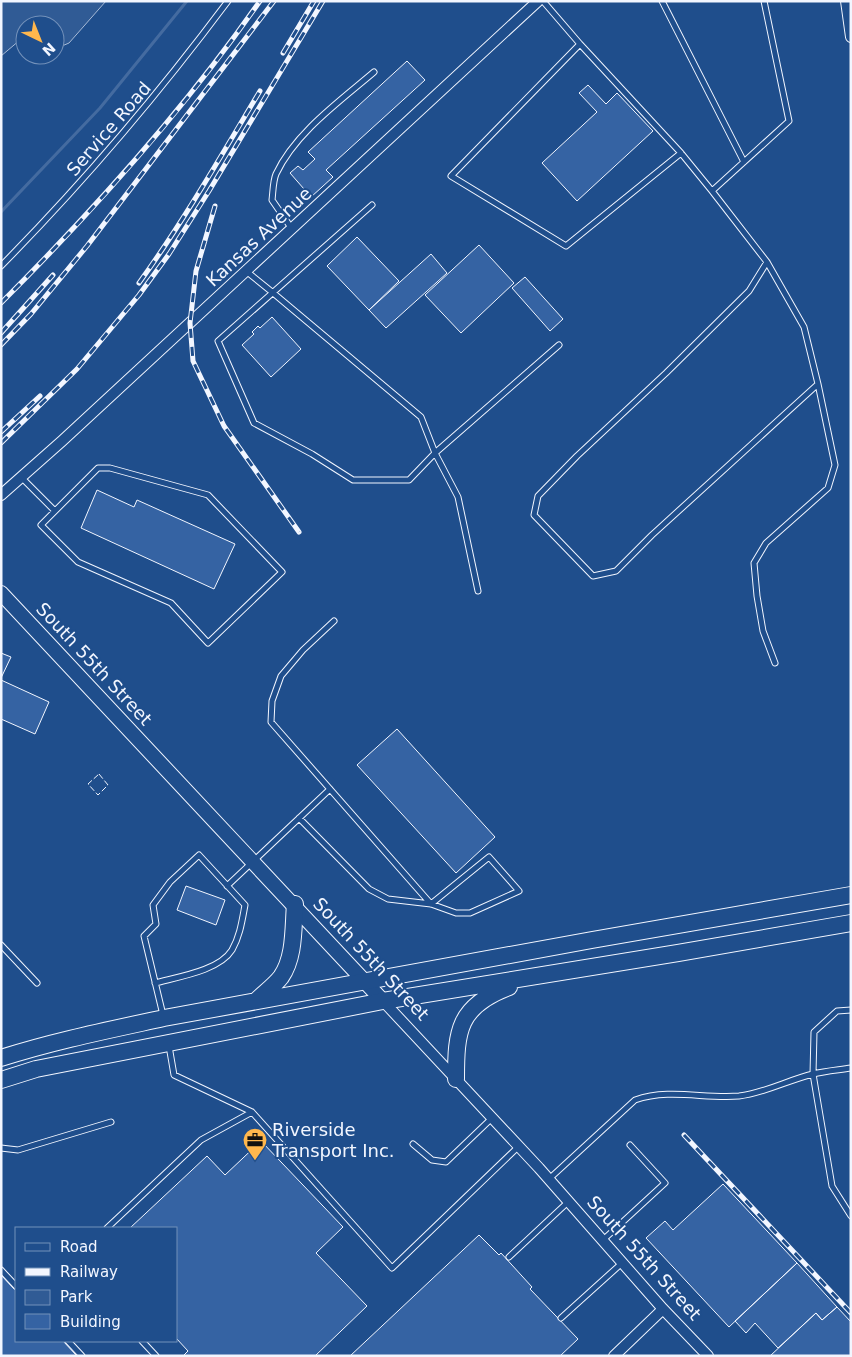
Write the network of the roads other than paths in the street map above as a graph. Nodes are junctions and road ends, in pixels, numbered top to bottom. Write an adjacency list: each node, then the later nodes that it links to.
1 (228, 1): 16 (lane, Service Road)
2 (538, 1): 14 (street, Kansas Avenue)
3 (543, 1): 8 (lane)
4 (662, 1): 11 (lane)
5 (764, 1): 11 (lane)
6 (846, 1): 7 (street)
7 (851, 37)
8 (580, 44): 10 (lane); 10 (lane)
9 (374, 72): 14 (lane)
10 (681, 153): 12 (lane)
11 (744, 162): 12 (lane)
12 (712, 191): 15 (lane)
13 (372, 205): 18 (lane)
14 (292, 229): 17 (street, Kansas Avenue)
15 (767, 262): 20 (lane); 20 (lane)
16 (1, 266)
17 (246, 271): 18 (lane); 22 (street, Kansas Avenue)
18 (272, 292): 21 (lane); 21 (lane)
19 (559, 345): 21 (lane)
20 (818, 384): 28 (lane)
21 (435, 454): 25 (lane)
22 (21, 477): 23 (street, Kansas Avenue); 24 (lane)
23 (1, 495)
24 (54, 511): 24 (lane)
25 (478, 591)
26 (1, 593): 31 (main road, South 55th Street)
27 (334, 621): 29 (lane)
28 (775, 663)
29 (330, 789): 30 (lane); 35 (lane)
30 (299, 818): 31 (lane); 35 (lane)
31 (253, 861): 32 (lane); 34 (main road, South 55th Street)
32 (227, 886): 41 (lane); 41 (lane)
33 (851, 895): 39 (main road)
34 (294, 904): 39 (main road, South 55th Street); 43 (main road)
35 (431, 904): 35 (lane)
36 (851, 923): 38 (main road)
37 (1, 944): 40 (lane)
38 (541, 975): 42 (main road); 51 (main road)
39 (365, 981): 42 (main road, South 55th Street); 43 (main road)
40 (37, 982)
41 (155, 983): 45 (lane)
42 (383, 1001): 46 (main road); 51 (street, South 55th Street)
43 (256, 1002): 45 (main road)
44 (851, 1010): 49 (lane)
45 (164, 1018): 47 (main road)
46 (168, 1043): 50 (main road); 52 (lane)
47 (1, 1058)
48 (851, 1068): 49 (lane)
49 (813, 1074): 59 (lane); 61 (lane)
50 (1, 1080)
51 (456, 1080): 53 (street, South 55th Street)
52 (252, 1112): 57 (lane); 63 (lane)
53 (492, 1118): 55 (lane); 57 (street, South 55th Street)
54 (111, 1122): 58 (lane)
55 (413, 1144)
56 (630, 1145): 64 (lane)
57 (518, 1147): 59 (street, South 55th Street)
58 (1, 1148)
59 (549, 1180): 60 (street, South 55th Street)
60 (568, 1202): 64 (street, South 55th Street); 65 (lane)
61 (849, 1208): 62 (lane)
62 (851, 1216)
63 (108, 1227)
64 (603, 1241): 66 (street, South 55th Street)
65 (509, 1257)
66 (622, 1263): 69 (street, South 55th Street); 70 (lane)
67 (1, 1270): 68 (lane)
68 (15, 1285)
69 (663, 1309): 75 (street); 76 (street, South 55th Street)
70 (561, 1318)
71 (69, 1342): 73 (lane)
72 (143, 1342): 74 (lane)
73 (82, 1356)
74 (156, 1356)
75 (614, 1356)
76 (708, 1356)

